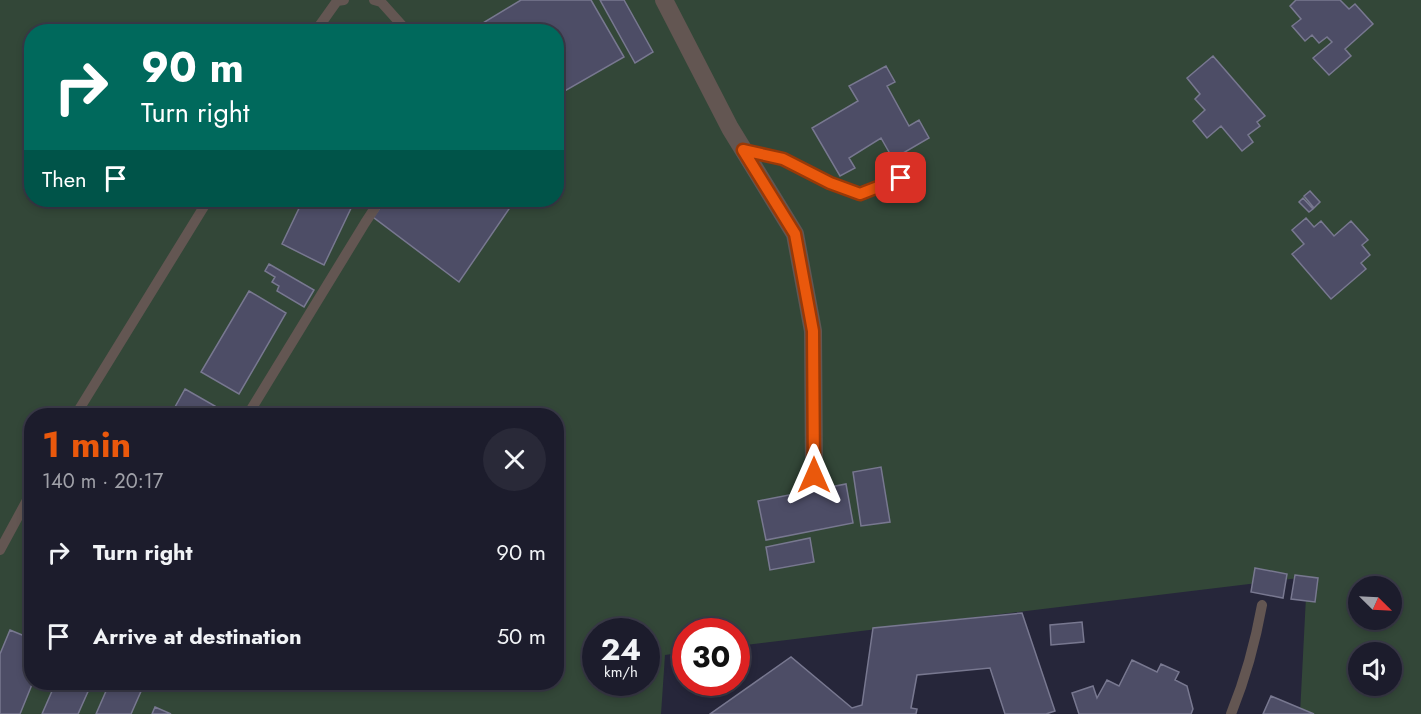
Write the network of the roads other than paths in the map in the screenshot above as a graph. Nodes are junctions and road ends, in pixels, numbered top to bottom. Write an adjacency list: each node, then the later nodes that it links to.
1 (344, 0): 4 (lane)
2 (374, 0): 5 (lane)
3 (664, 0): 6 (street)
4 (321, 24)
5 (401, 24)
6 (743, 150): 7 (lane); 12 (street)
7 (901, 178)
8 (203, 207): 10 (lane)
9 (375, 207): 11 (lane)
10 (80, 408)
11 (252, 408)
12 (814, 475)
13 (24, 506): 14 (lane)
14 (0, 550)
15 (1262, 605): 16 (lane)
16 (1231, 714)

